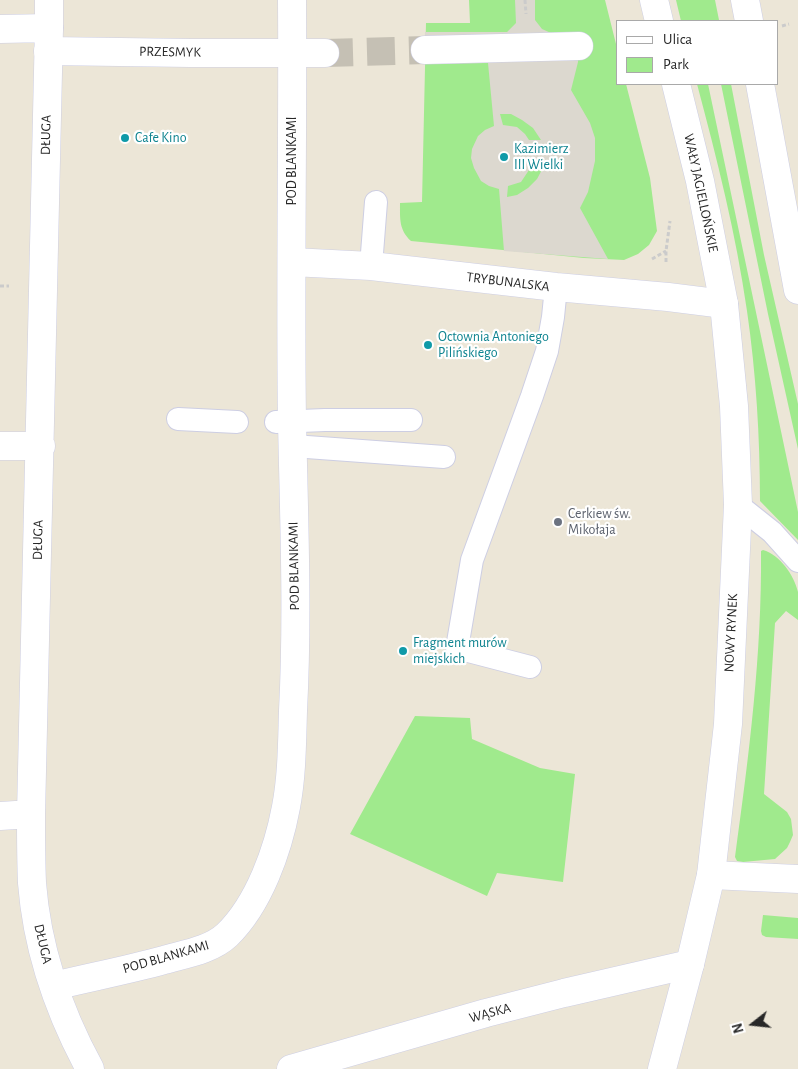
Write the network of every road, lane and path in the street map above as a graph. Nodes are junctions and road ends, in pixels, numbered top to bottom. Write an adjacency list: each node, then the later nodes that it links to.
1 (49, 0): 8 (street, DŁUGA)
2 (292, 0): 11 (street, POD BLANKAMI)
3 (654, 0): 5 (street)
4 (745, 0): 6 (street)
5 (659, 20)
6 (749, 20)
7 (0, 29): 8 (street, PRZESMYK)
8 (48, 40): 11 (street, PRZESMYK); 28 (street, DŁUGA)
9 (579, 46): 10 (street)
10 (425, 50)
11 (292, 52): 12 (street, PRZESMYK); 17 (street, POD BLANKAMI)
12 (326, 53)
13 (676, 85): 22 (street, WAŁY JAGIELLOŃSKIE)
14 (760, 85): 20 (street)
15 (376, 202): 18 (lane)
16 (670, 219): 21 (path)
17 (292, 262): 18 (street, TRYBUNALSKA); 26 (street, POD BLANKAMI)
18 (371, 266): 19 (street, TRYBUNALSKA)
19 (556, 287): 21 (street, TRYBUNALSKA); 32 (lane)
20 (798, 290)
21 (668, 296): 22 (street, TRYBUNALSKA)
22 (724, 304): 30 (street, NOWY RYNEK)
23 (178, 419): 25 (lane)
24 (410, 420): 26 (lane)
25 (236, 422)
26 (287, 430): 29 (lane); 38 (street, POD BLANKAMI)
27 (0, 446): 28 (street)
28 (41, 446): 33 (street, DŁUGA)
29 (444, 457)
30 (738, 505): 31 (lane); 35 (street, NOWY RYNEK)
31 (798, 561)
32 (530, 668)
33 (32, 814): 34 (street); 38 (street, DŁUGA)
34 (0, 816)
35 (711, 874): 36 (street); 37 (street, NOWY RYNEK)
36 (798, 879)
37 (690, 964): 40 (street, WĄSKA); 41 (street, NOWY RYNEK)
38 (54, 986): 39 (street, DŁUGA)
39 (90, 1069)
40 (291, 1069)
41 (662, 1069)

